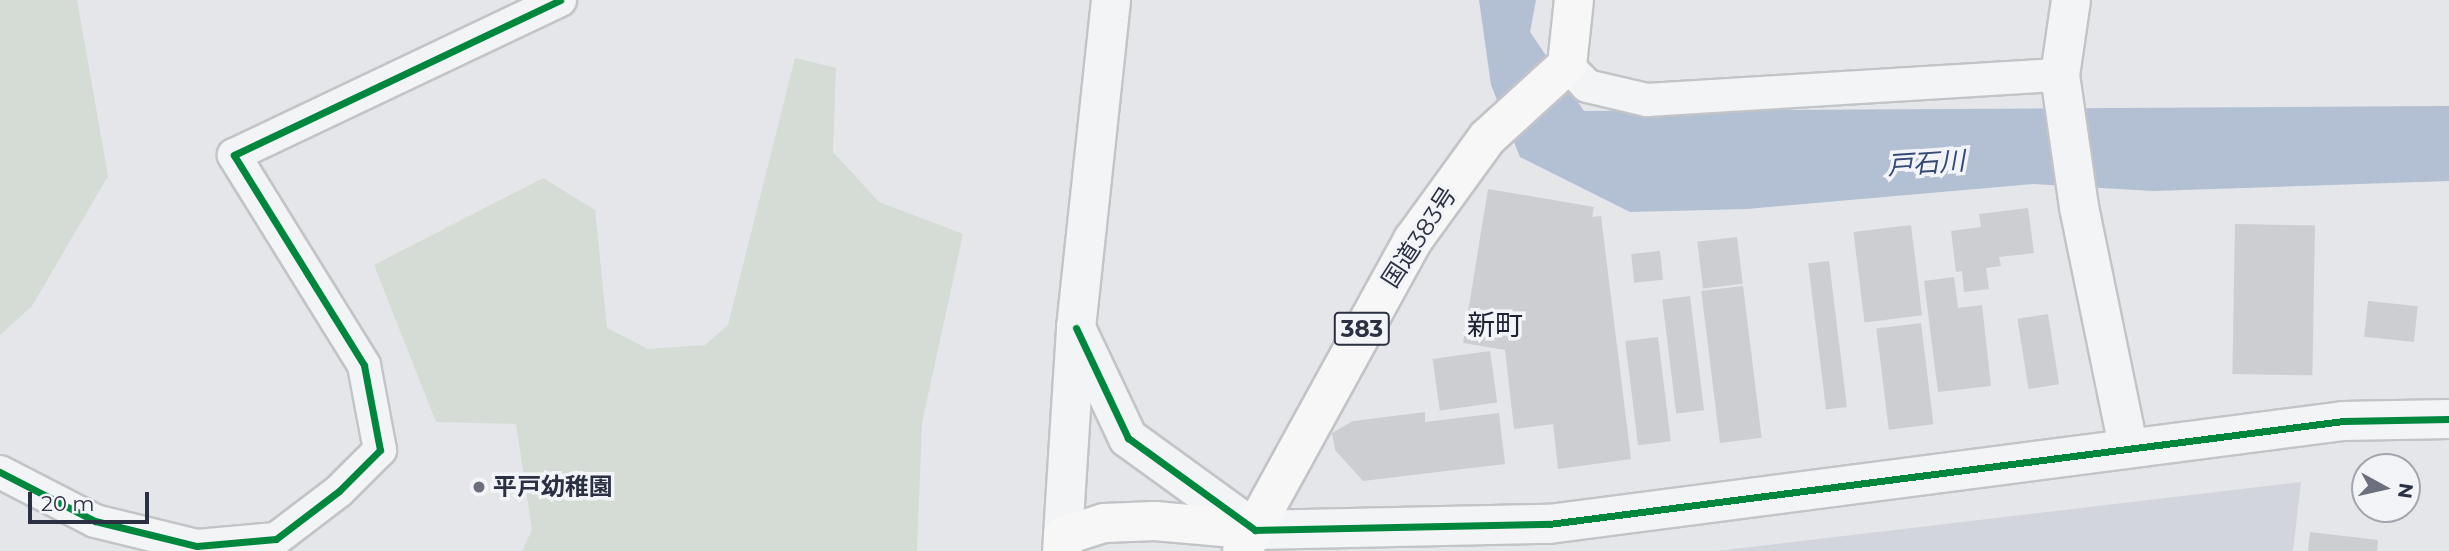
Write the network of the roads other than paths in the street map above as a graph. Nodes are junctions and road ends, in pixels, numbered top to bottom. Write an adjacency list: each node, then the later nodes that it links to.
1 (560, 0): 10 (street)
2 (1111, 0): 7 (street)
3 (1574, 0): 5 (highway)
4 (2071, 0): 6 (street)
5 (1567, 65): 6 (street); 11 (highway, 国道383号 / 383)
6 (2060, 75): 9 (street)
7 (1076, 328): 11 (street); 12 (street)
8 (2449, 419): 9 (street)
9 (2128, 446): 11 (street)
10 (0, 472)
11 (1249, 541): 12 (highway)
12 (1063, 544)

